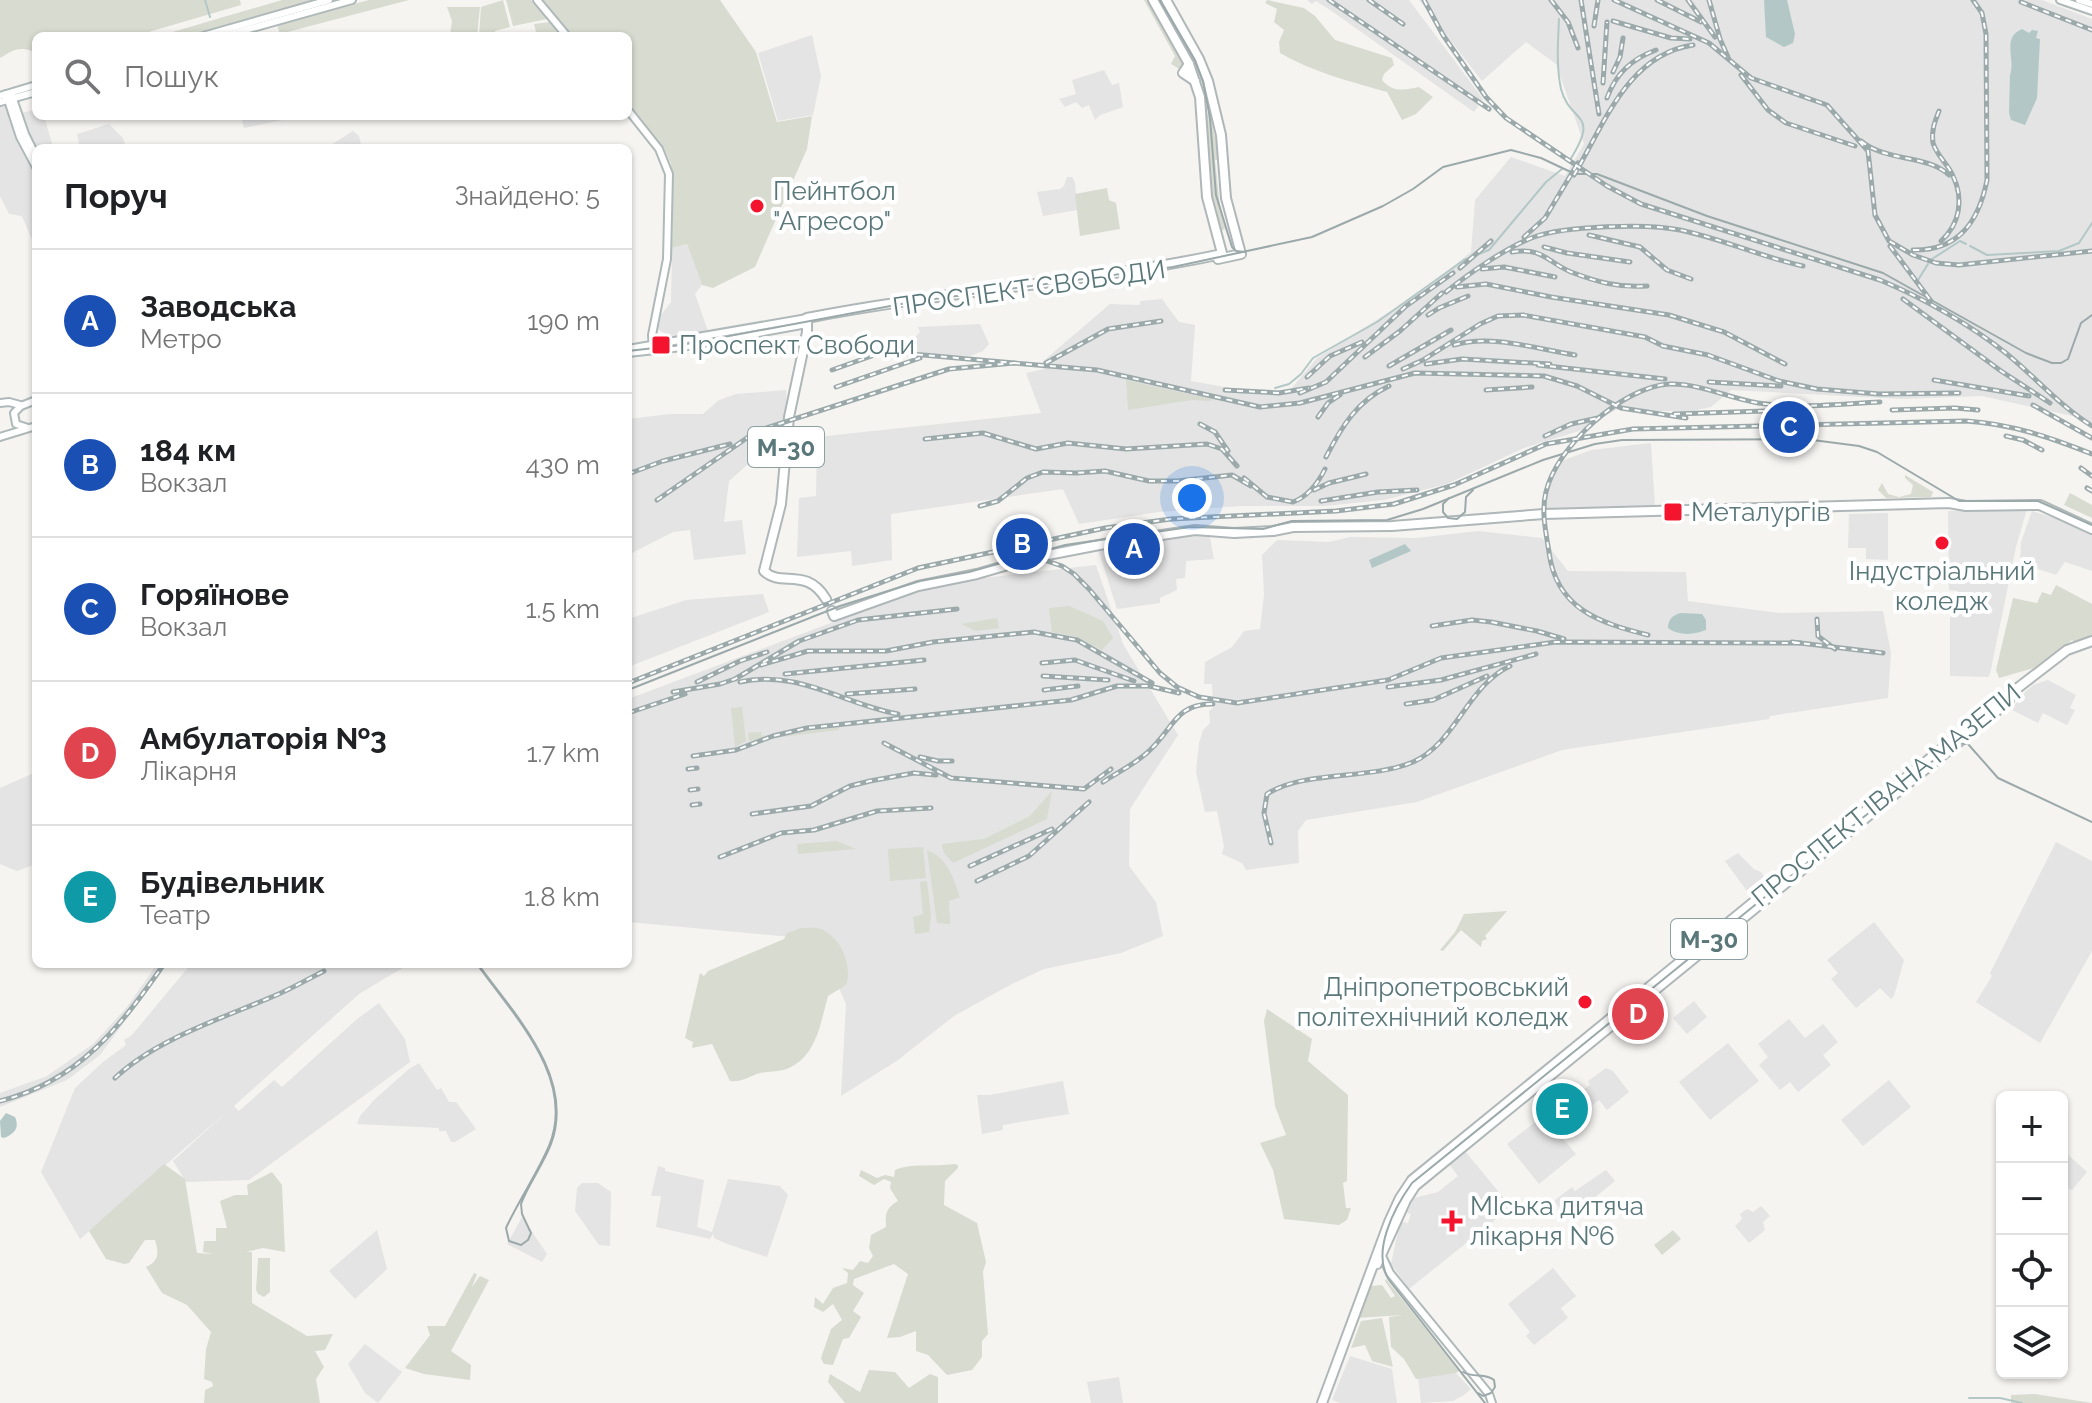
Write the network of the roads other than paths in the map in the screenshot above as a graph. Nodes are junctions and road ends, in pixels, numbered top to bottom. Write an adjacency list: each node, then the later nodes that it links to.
1 (329, 0): 10 (main road)
2 (352, 0): 11 (main road)
3 (537, 0): 12 (main road)
4 (1153, 0): 14 (highway)
5 (1166, 0): 13 (highway)
6 (2060, 0): 9 (main road)
7 (2079, 0): 8 (main road)
8 (2092, 4)
9 (2092, 11)
10 (217, 32)
11 (238, 32)
12 (564, 32)
13 (1191, 43): 14 (highway); 21 (highway, ПРОСПЕКТ СВОБОДИ)
14 (1181, 48): 21 (highway)
15 (32, 87): 17 (main road)
16 (32, 93): 17 (main road)
17 (6, 97): 19 (main road); 20 (main road)
18 (632, 115): 23 (main road)
19 (32, 148)
20 (32, 160)
21 (1222, 256): 22 (highway, ПРОСПЕКТ СВОБОДИ)
22 (807, 321): 23 (main road, ПРОСПЕКТ СВОБОДИ); 31 (highway, М-30)
23 (653, 348): 24 (main road, ПРОСПЕКТ СВОБОДИ)
24 (632, 351)
25 (32, 402): 27 (main road)
26 (0, 403): 27 (main road)
27 (21, 406): 28 (main road)
28 (32, 427): 29 (main road)
29 (0, 437)
30 (2092, 526): 32 (highway)
31 (826, 599)
32 (833, 614)
33 (2092, 643): 34 (highway, ПРОСПЕКТ ІВАНА МАЗЕПИ / М-30)
34 (1380, 1254): 35 (main road); 36 (highway, М-30)
35 (1492, 1400): 37 (main road)
36 (1322, 1403)
37 (1485, 1403)

